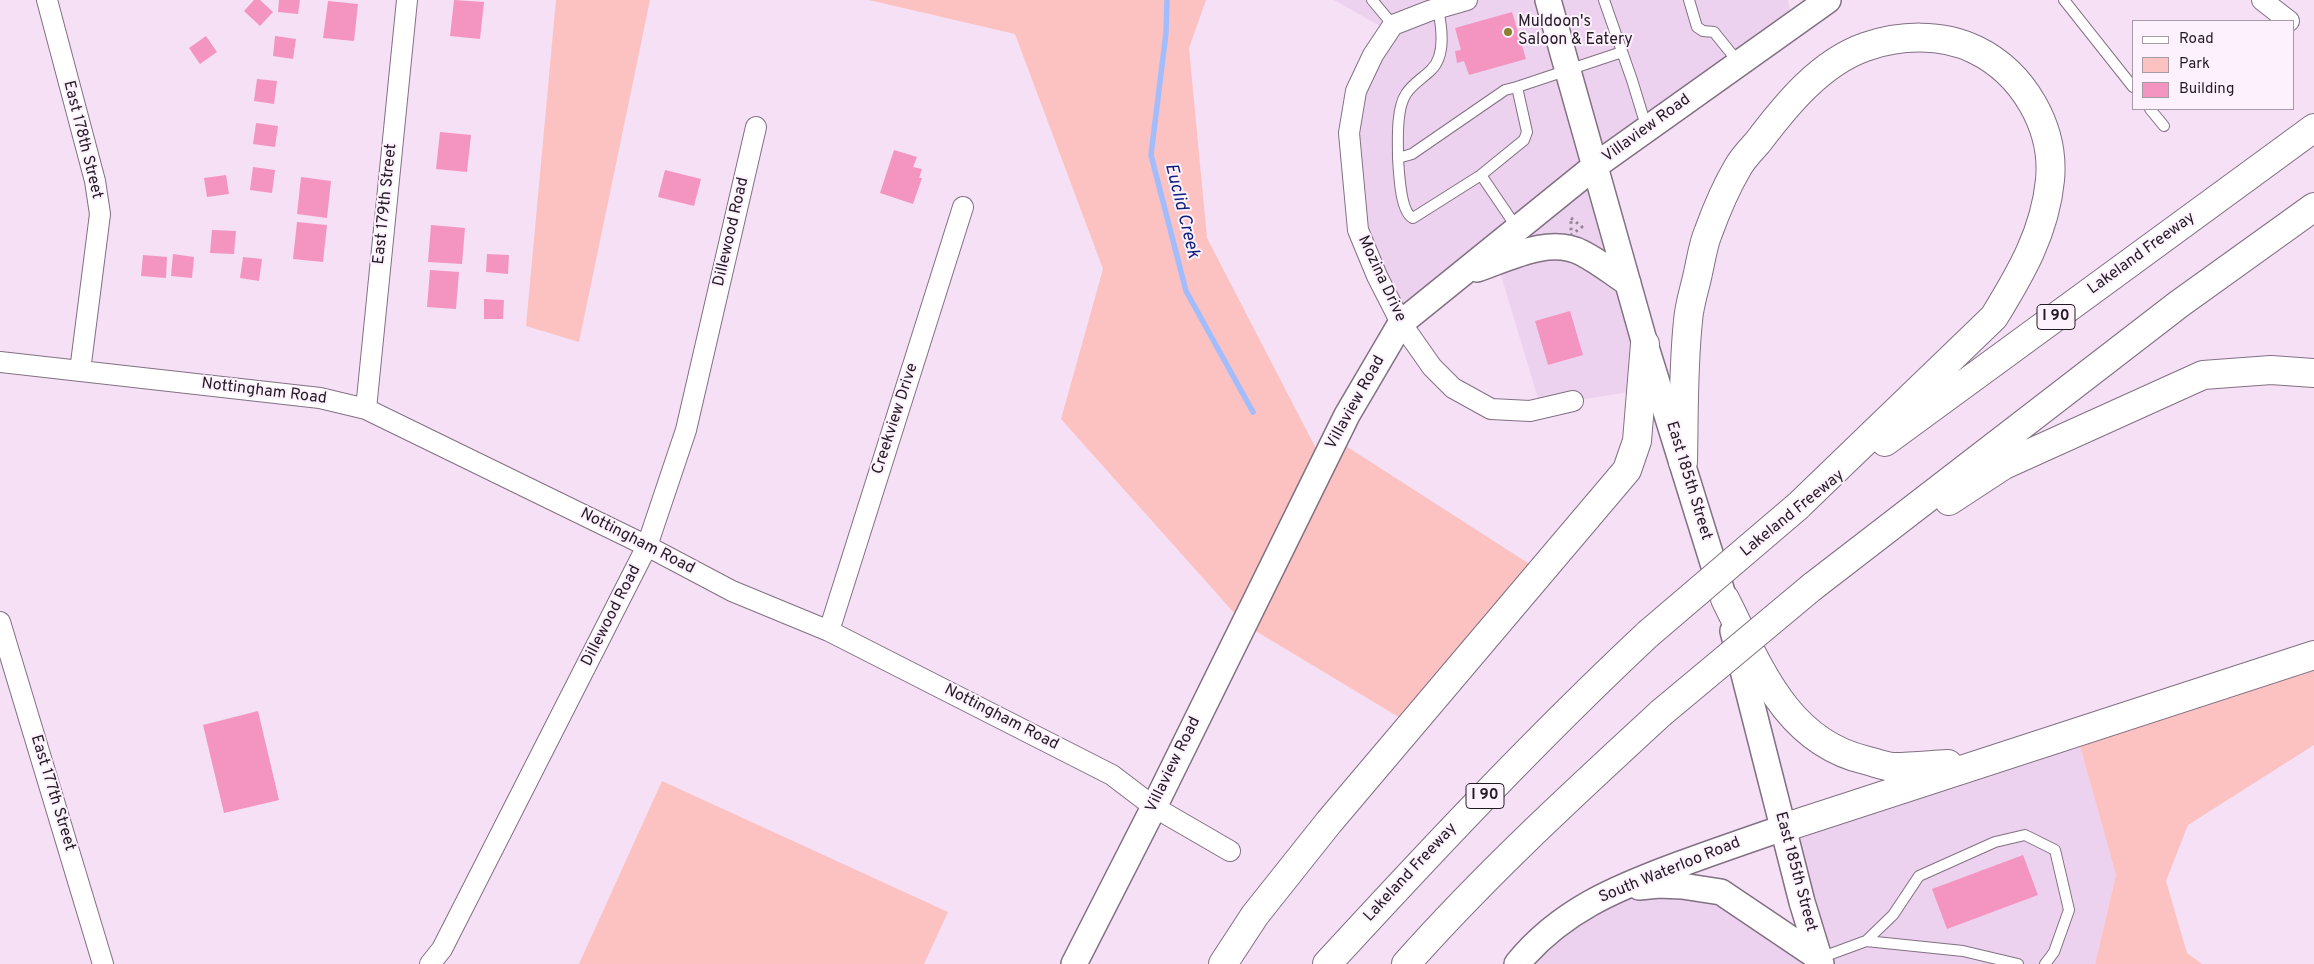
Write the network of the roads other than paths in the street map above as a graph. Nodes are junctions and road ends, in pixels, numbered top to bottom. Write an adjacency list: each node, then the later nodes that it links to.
1 (47, 0): 34 (street, East 178th Street)
2 (406, 0): 37 (street, East 179th Street)
3 (1372, 0): 12 (lane)
4 (1548, 0): 15 (street, East 185th Street)
5 (1604, 0): 13 (lane)
6 (1689, 0): 14 (lane)
7 (1828, 0): 14 (street, Villaview Road)
8 (2064, 0): 17 (lane)
9 (2262, 0): 11 (street)
10 (1450, 4): 12 (street); 23 (lane)
11 (2288, 20)
12 (1393, 25): 31 (street, Mozina Drive)
13 (1622, 52): 15 (lane); 22 (lane)
14 (1739, 63): 22 (street, Villaview Road)
15 (1568, 71): 16 (lane); 24 (street, East 185th Street)
16 (1516, 87): 23 (lane); 25 (lane)
17 (2132, 87)
18 (2151, 110): 19 (lane)
19 (2164, 126)
20 (756, 127): 40 (street, Dillewood Road)
21 (2314, 128): 39 (highway, Lakeland Freeway / I 90)
22 (1647, 130): 24 (street, Villaview Road)
23 (1398, 158): 25 (lane)
24 (1595, 166): 28 (street, Villaview Road); 30 (street, East 185th Street)
25 (1480, 176): 28 (lane)
26 (963, 206): 44 (street, Creekview Drive)
27 (2314, 207): 41 (highway)
28 (1518, 229): 29 (street, Villaview Road)
29 (1461, 275): 30 (street); 31 (street, Villaview Road)
30 (1628, 283): 32 (street, East 185th Street)
31 (1401, 323): 36 (street, Mozina Drive); 47 (street, Villaview Road)
32 (1645, 344): 38 (street, East 185th Street); 56 (highway)
33 (0, 362): 34 (street, Nottingham Road)
34 (80, 371): 37 (street, Nottingham Road)
35 (2314, 373): 41 (highway)
36 (1573, 401)
37 (366, 409): 40 (street, Nottingham Road)
38 (1683, 462): 39 (highway); 42 (street, East 185th Street)
39 (1798, 506): 57 (highway, Lakeland Freeway / I 90, bridge)
40 (647, 546): 44 (street, Nottingham Road); 54 (street, Dillewood Road)
41 (1812, 587): 58 (highway, bridge)
42 (1724, 599): 46 (highway); 48 (street, East 185th Street)
43 (0, 622): 53 (street, East 177th Street)
44 (829, 631): 47 (street, Nottingham Road)
45 (2314, 655): 46 (highway)
46 (1984, 761): 48 (highway)
47 (1154, 807): 49 (street, Nottingham Road); 55 (street, Villaview Road)
48 (1784, 828): 50 (street, South Waterloo Road); 52 (street, East 185th Street)
49 (1230, 851)
50 (1614, 889): 52 (street); 59 (street, South Waterloo Road)
51 (1866, 942): 52 (lane); 60 (lane); 61 (lane)
52 (1820, 961)
53 (104, 964)
54 (430, 964)
55 (1074, 964)
56 (1223, 964)
57 (1328, 964)
58 (1406, 964)
59 (1517, 964)
60 (2018, 964)
61 (2045, 964)

